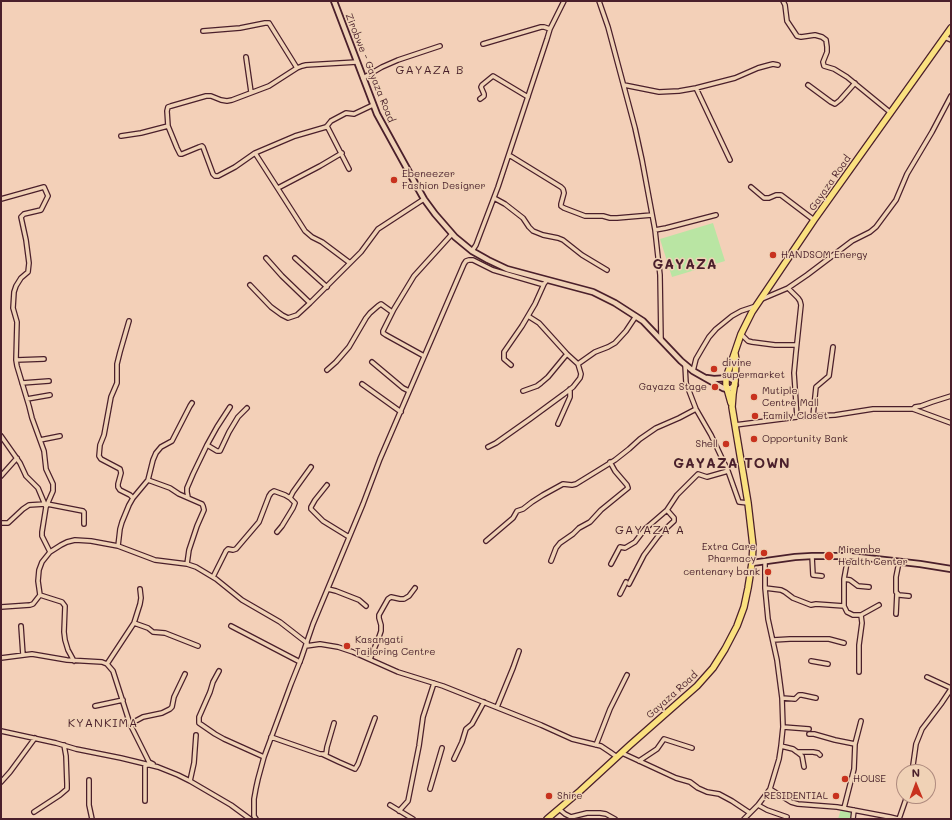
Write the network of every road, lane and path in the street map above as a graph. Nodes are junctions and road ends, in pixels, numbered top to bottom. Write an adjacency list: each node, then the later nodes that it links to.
1 (334, 1): 13 (street, Zirobwe - Gayaza Road)
2 (564, 1): 6 (street)
3 (599, 1): 18 (street)
4 (783, 1): 17 (street)
5 (951, 28): 8 (main road, Gayaza Road)
6 (550, 29): 10 (street); 23 (street)
7 (203, 32): 15 (street)
8 (944, 37): 9 (street); 26 (main road, Gayaza Road)
9 (951, 40)
10 (483, 44)
11 (440, 46): 16 (street)
12 (246, 57): 21 (street)
13 (358, 62): 15 (street); 16 (street, Zirobwe - Gayaza Road)
14 (778, 65): 20 (street)
15 (297, 68): 21 (street)
16 (363, 78): 25 (street, Zirobwe - Gayaza Road)
17 (855, 83): 19 (street); 26 (street)
18 (624, 85): 20 (street); 40 (street)
19 (808, 85)
20 (696, 88): 33 (street)
21 (251, 92): 27 (street)
22 (951, 96): 53 (street)
23 (528, 97): 24 (street); 32 (street)
24 (480, 100)
25 (373, 105): 28 (street); 39 (street, Zirobwe - Gayaza Road)
26 (891, 112): 42 (main road, Gayaza Road)
27 (168, 126): 29 (street); 30 (street)
28 (327, 126): 30 (street); 31 (street)
29 (121, 136)
30 (255, 153): 36 (street)
31 (342, 153): 34 (street); 36 (street)
32 (509, 155): 38 (street); 40 (street)
33 (730, 160)
34 (349, 169)
35 (751, 187): 42 (street)
36 (278, 188): 48 (street)
37 (1, 198): 69 (street)
38 (494, 198): 45 (street); 49 (street)
39 (424, 199): 44 (street, Zirobwe - Gayaza Road); 48 (street)
40 (652, 215): 43 (street)
41 (716, 215): 43 (street)
42 (814, 220): 54 (main road, Gayaza Road)
43 (655, 230): 62 (street)
44 (452, 234): 45 (street, Zirobwe - Gayaza Road); 57 (street)
45 (472, 251): 50 (street, Zirobwe - Gayaza Road)
46 (266, 258): 55 (street)
47 (294, 258): 52 (street)
48 (350, 263): 52 (street)
49 (607, 270)
50 (546, 282): 58 (street); 59 (street, Zirobwe - Gayaza Road); 67 (street)
51 (250, 285): 55 (street)
52 (327, 287): 55 (street)
53 (788, 288): 54 (street); 63 (street)
54 (760, 300): 56 (main road, Gayaza Road)
55 (310, 303)
56 (756, 306): 61 (main road, Gayaza Road); 75 (street)
57 (392, 312): 67 (street); 74 (street)
58 (528, 316): 65 (street); 72 (street)
59 (636, 316): 62 (street, Zirobwe - Gayaza Road); 71 (street)
60 (128, 321): 114 (street)
61 (741, 334): 63 (street); 66 (main road, Gayaza Road)
62 (661, 340): 73 (street, Zirobwe - Gayaza Road)
63 (796, 344): 97 (street)
64 (833, 347): 96 (street)
65 (567, 354): 71 (street); 85 (street)
66 (735, 354): 77 (main road, Gayaza Road); 80 (main road, Gayaza Road)
67 (424, 356): 84 (street)
68 (44, 359): 69 (street)
69 (16, 360): 79 (street)
70 (372, 362): 84 (street)
71 (578, 364): 82 (street)
72 (511, 365)
73 (685, 365): 75 (street, Zirobwe - Gayaza Road); 94 (street)
74 (326, 370)
75 (693, 371): 76 (street, Zirobwe - Gayaza Road)
76 (704, 377): 77 (street, Zirobwe - Gayaza Road); 83 (street, Zirobwe - Gayaza Road)
77 (726, 378): 80 (street, Zirobwe - Gayaza Road); 83 (main road, Gayaza Road)
78 (49, 381): 79 (street)
79 (22, 383): 88 (street)
80 (735, 383): 83 (street); 91 (main road, Gayaza Road)
81 (362, 384): 95 (street)
82 (570, 389): 99 (street); 105 (street)
83 (726, 389): 91 (main road, Gayaza Road)
84 (409, 391): 95 (street)
85 (523, 391)
86 (50, 395): 88 (street)
87 (951, 396): 93 (street)
88 (27, 399): 103 (street)
89 (192, 403): 111 (street)
90 (230, 407): 104 (street)
91 (732, 407): 100 (main road, Gayaza Road)
92 (247, 408): 104 (street)
93 (913, 408): 96 (street); 98 (street)
94 (696, 409): 107 (street); 109 (street)
95 (401, 412): 122 (street)
96 (813, 416): 97 (street)
97 (797, 417): 100 (street)
98 (951, 423)
99 (558, 424)
100 (735, 425): 116 (main road, Gayaza Road)
101 (1, 436): 106 (street)
102 (60, 436): 103 (street)
103 (40, 440): 117 (street)
104 (207, 445): 113 (street)
105 (488, 447)
106 (17, 458): 110 (street); 117 (street)
107 (610, 462): 123 (street); 128 (street)
108 (311, 467): 115 (street)
109 (728, 470): 116 (street); 118 (street)
110 (1, 476)
111 (148, 480): 113 (street); 114 (street)
112 (327, 485): 122 (street)
113 (188, 497): 132 (street)
114 (133, 498): 124 (street)
115 (290, 498): 121 (street); 136 (street)
116 (748, 503): 129 (main road, Gayaza Road)
117 (46, 505): 119 (street); 120 (street); 125 (street)
118 (667, 510): 133 (street); 144 (street)
119 (2, 524)
120 (84, 524)
121 (277, 532)
122 (349, 537): 142 (street)
123 (486, 541)
124 (118, 546): 125 (street); 132 (street)
125 (50, 552): 145 (street)
126 (812, 556): 127 (street); 130 (street); 135 (street)
127 (848, 557): 131 (street); 137 (street)
128 (551, 561)
129 (754, 561): 130 (street); 199 (main road, Gayaza Road)
130 (765, 561): 140 (street)
131 (899, 562): 134 (street); 143 (street)
132 (187, 564): 136 (street)
133 (610, 564)
134 (951, 569)
135 (822, 576)
136 (213, 577): 158 (street)
137 (844, 579): 138 (street); 149 (street)
138 (869, 587)
139 (415, 588): 163 (street)
140 (765, 588): 149 (street); 156 (street)
141 (140, 589): 153 (street)
142 (328, 589): 148 (street); 158 (street)
143 (897, 593): 146 (street); 151 (street)
144 (620, 594)
145 (40, 595): 150 (street); 164 (street)
146 (909, 596)
147 (879, 605): 152 (street)
148 (366, 606)
149 (844, 606): 152 (street)
150 (1, 607)
151 (896, 614)
152 (861, 615): 170 (street)
153 (134, 623): 159 (street); 167 (street)
154 (21, 626): 161 (street)
155 (231, 626): 166 (street)
156 (773, 640): 157 (street); 177 (street)
157 (844, 643)
158 (306, 645): 163 (street); 166 (street)
159 (198, 646)
160 (519, 651): 182 (street)
161 (23, 655): 162 (street); 164 (street)
162 (1, 658)
163 (370, 659): 174 (street)
164 (74, 661): 167 (street)
165 (811, 661): 168 (street)
166 (300, 662): 191 (street)
167 (107, 664): 179 (street)
168 (828, 664)
169 (219, 671): 202 (street)
170 (859, 672)
171 (185, 674): 186 (street)
172 (627, 674): 192 (street)
173 (927, 677): 175 (street)
174 (434, 683): 180 (street); 221 (street)
175 (951, 688): 176 (street)
176 (950, 694): 207 (street)
177 (782, 698): 178 (street); 187 (street)
178 (816, 698)
179 (122, 700): 181 (street); 186 (street)
180 (484, 702): 182 (street); 204 (street)
181 (95, 706)
182 (497, 707): 192 (street)
183 (375, 718): 200 (street)
184 (861, 720): 193 (street)
185 (334, 723): 200 (street)
186 (130, 724): 206 (street)
187 (783, 727): 193 (street); 195 (street)
188 (1, 731): 190 (street)
189 (196, 735): 210 (street)
190 (35, 738): 194 (street); 211 (street)
191 (271, 738): 200 (street); 202 (street)
192 (596, 744): 203 (street)
193 (855, 744): 218 (street)
194 (64, 745): 206 (street); 222 (street)
195 (781, 746): 198 (street); 213 (street)
196 (442, 748): 212 (street)
197 (692, 748): 205 (street)
198 (797, 752): 201 (street); 208 (street)
199 (622, 753): 203 (main road, Gayaza Road); 205 (street)
200 (322, 754)
201 (820, 755)
202 (264, 757): 227 (street)
203 (617, 757): 219 (main road, Gayaza Road)
204 (454, 759)
205 (639, 761): 223 (street)
206 (148, 763): 210 (street); 214 (street)
207 (913, 764)
208 (804, 766)
209 (89, 780): 225 (street)
210 (190, 781): 226 (street)
211 (1, 782)
212 (430, 789)
213 (770, 789): 217 (street); 218 (street)
214 (145, 801)
215 (904, 804): 233 (street)
216 (390, 805): 221 (street)
217 (758, 805): 223 (street); 224 (street)
218 (844, 808): 220 (street)
219 (559, 809): 229 (main road, Gayaza Road); 230 (street)
220 (854, 810): 232 (street); 233 (street)
221 (399, 811): 228 (street)
222 (34, 812)
223 (750, 813): 231 (street)
224 (787, 817)
225 (92, 819)
226 (250, 819)
227 (256, 819)
228 (413, 819)
229 (547, 819)
230 (615, 819)
231 (744, 819)
232 (853, 819)
233 (899, 819)

